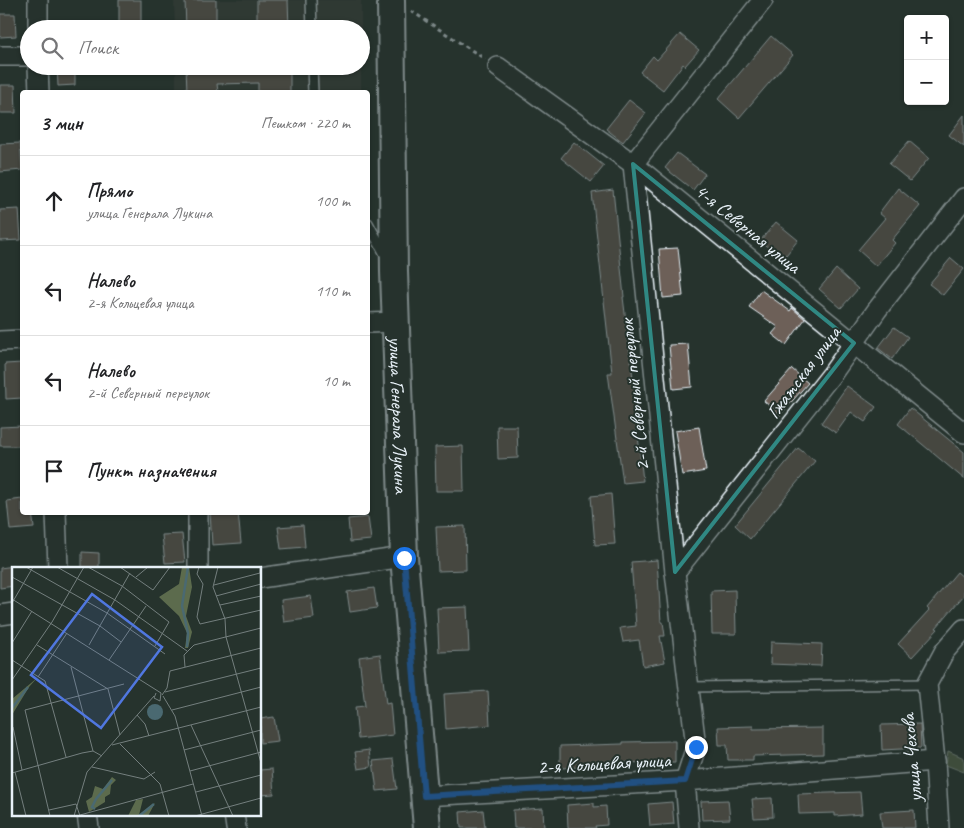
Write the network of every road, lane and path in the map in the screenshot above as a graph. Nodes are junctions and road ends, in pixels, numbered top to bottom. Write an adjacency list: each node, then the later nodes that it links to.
1 (38, 0): 5 (street)
2 (312, 0): 6 (lane)
3 (763, 0): 14 (street)
4 (401, 5): 9 (path); 17 (main road, улица Генерала Лукина)
5 (38, 20)
6 (312, 20)
7 (0, 56): 8 (street)
8 (20, 56)
9 (498, 67): 14 (street, 4-я Северная улица)
10 (38, 75): 12 (street)
11 (312, 75): 13 (lane)
12 (39, 90)
13 (313, 90)
14 (633, 164): 22 (street, 4-я Северная улица); 29 (street, 2-й Северный переулок)
15 (964, 198): 22 (street, Гжатская улица)
16 (370, 227): 17 (lane)
17 (394, 272): 18 (main road, улица Генерала Лукина)
18 (397, 322): 19 (street); 26 (main road, улица Генерала Лукина)
19 (370, 323)
20 (20, 340): 21 (street)
21 (0, 341)
22 (854, 343): 23 (street, 4-я Северная улица); 29 (street, Гжатская улица)
23 (964, 433)
24 (56, 515): 27 (street)
25 (198, 515): 28 (street)
26 (404, 558): 30 (street); 36 (main road, улица Генерала Лукина)
27 (58, 567)
28 (198, 567)
29 (675, 572): 33 (street, 2-й Северный переулок)
30 (261, 578)
31 (964, 629): 32 (street)
32 (927, 684): 33 (lane); 34 (street, улица Чехова)
33 (689, 686): 35 (street, 2-й Северный переулок)
34 (935, 761): 35 (street, 2-я Кольцевая улица); 39 (street, улица Чехова)
35 (685, 781): 36 (street, 2-я Кольцевая улица); 38 (street, 2-й Северный переулок)
36 (424, 796): 37 (main road, улица Генерала Лукина)
37 (427, 828)
38 (689, 828)
39 (939, 828)

